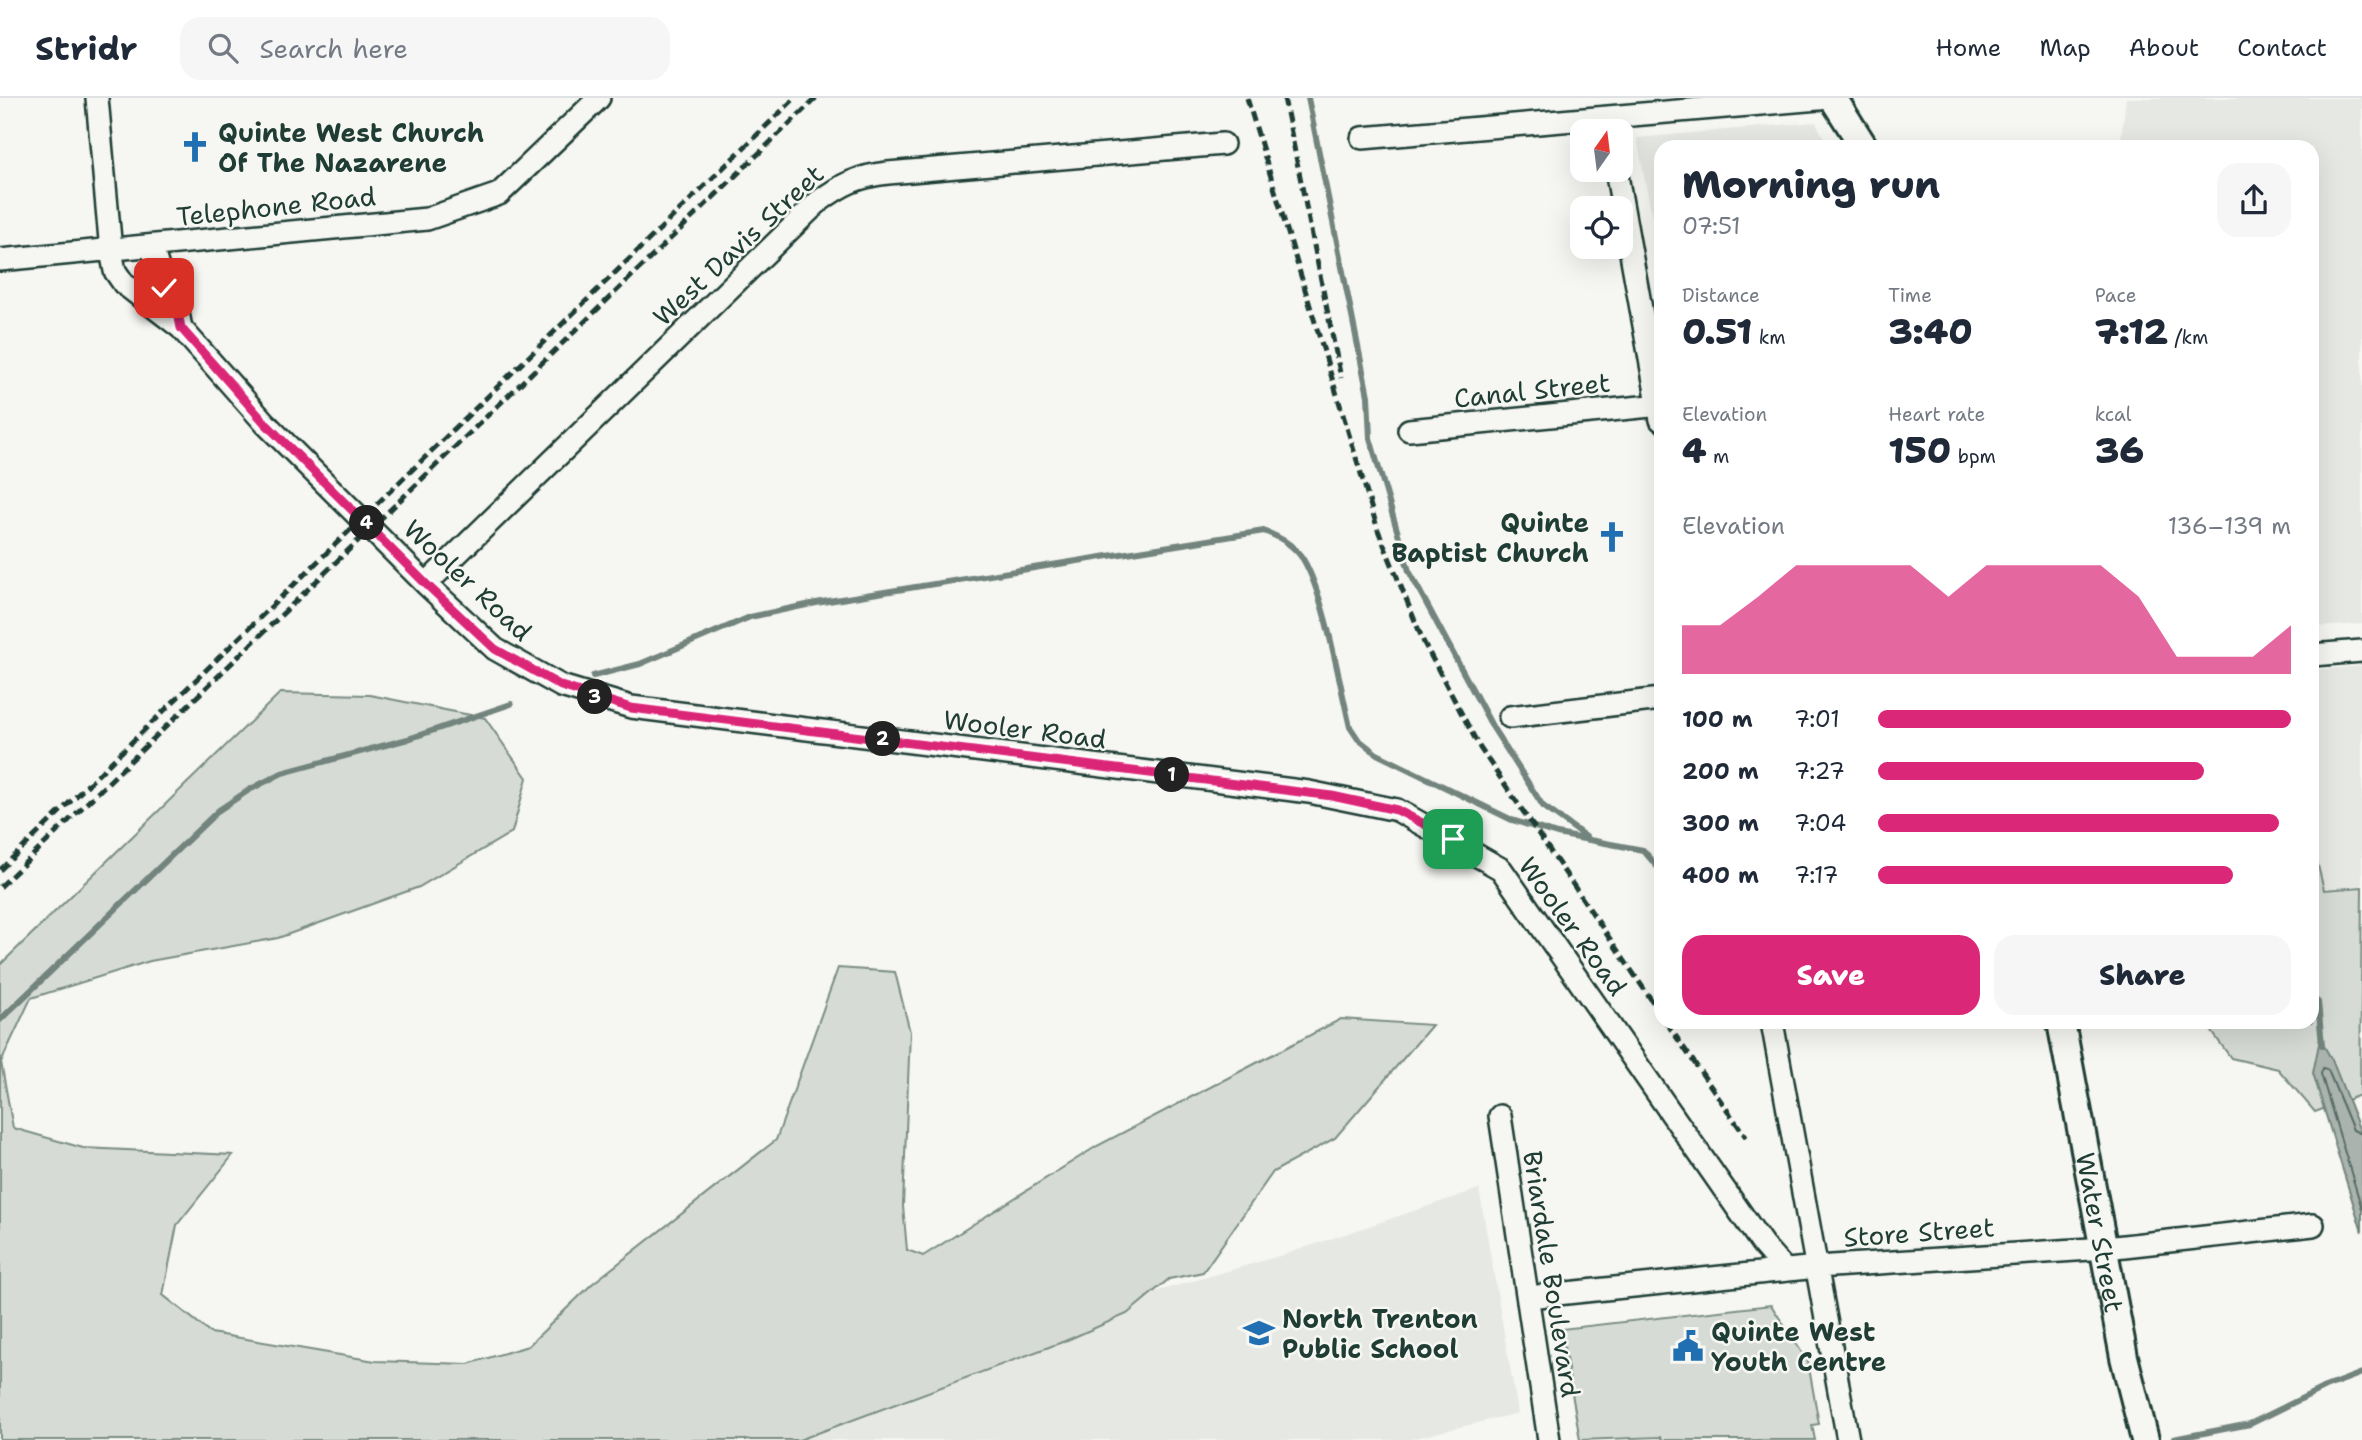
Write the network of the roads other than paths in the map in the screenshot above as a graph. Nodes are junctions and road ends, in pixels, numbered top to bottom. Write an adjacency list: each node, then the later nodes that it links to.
1 (97, 98): 11 (street, Wooler Road)
2 (599, 98): 10 (street, Telephone Road)
3 (1832, 98): 4 (street); 7 (main road)
4 (1633, 121)
5 (1570, 126): 6 (street)
6 (1362, 138)
7 (1859, 140)
8 (1223, 144): 17 (street, West Davis Street)
9 (1618, 182): 14 (street)
10 (152, 247): 11 (street, Telephone Road); 13 (street, Wooler Road)
11 (111, 251): 12 (street, Telephone Road); 13 (street, Wooler Road)
12 (0, 260)
13 (181, 328): 17 (street, Wooler Road)
14 (1654, 377)
15 (1654, 410): 16 (street, Canal Street)
16 (1409, 430)
17 (426, 584): 28 (street, Wooler Road)
18 (2362, 651): 19 (street)
19 (2319, 654)
20 (1654, 700): 21 (street)
21 (1510, 717)
22 (1773, 1029): 27 (street)
23 (2062, 1029): 26 (main road, Water Street)
24 (1500, 1116): 29 (street, Briardale Boulevard)
25 (2313, 1225): 26 (street, Store Street)
26 (2106, 1248): 27 (street, Store Street); 32 (main road, Water Street)
27 (1817, 1267): 28 (street, Store Street); 31 (street)
28 (1785, 1270): 29 (street, Store Street)
29 (1528, 1297): 30 (street, Briardale Boulevard)
30 (1549, 1440)
31 (1849, 1440)
32 (2145, 1440)

